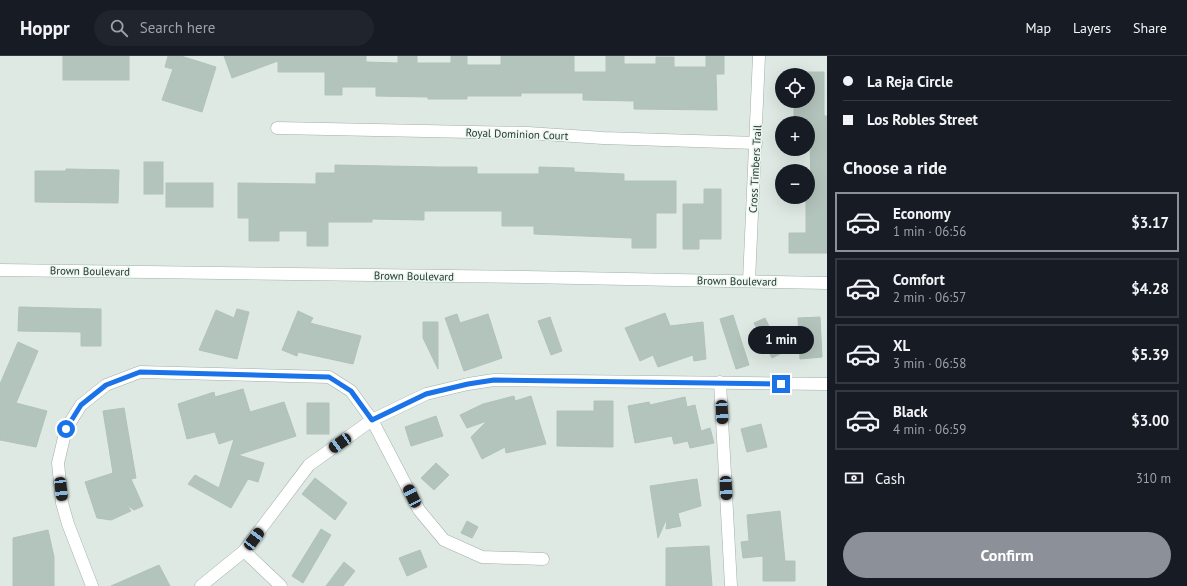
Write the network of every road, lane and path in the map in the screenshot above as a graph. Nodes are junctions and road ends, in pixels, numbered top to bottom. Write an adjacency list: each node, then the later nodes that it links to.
1 (759, 56): 3 (street, Cross Timbers Trail)
2 (277, 128): 3 (street, Royal Dominion Court)
3 (756, 143): 5 (street, Cross Timbers Trail)
4 (0, 270): 5 (street, Brown Boulevard)
5 (749, 281): 6 (street, Brown Boulevard)
6 (827, 283)
7 (720, 382): 8 (street); 9 (street); 15 (street)
8 (827, 384)
9 (372, 420): 10 (street); 11 (street); 12 (street)
10 (244, 551): 13 (street); 14 (street)
11 (543, 559)
12 (92, 586)
13 (201, 586)
14 (281, 586)
15 (731, 586)

